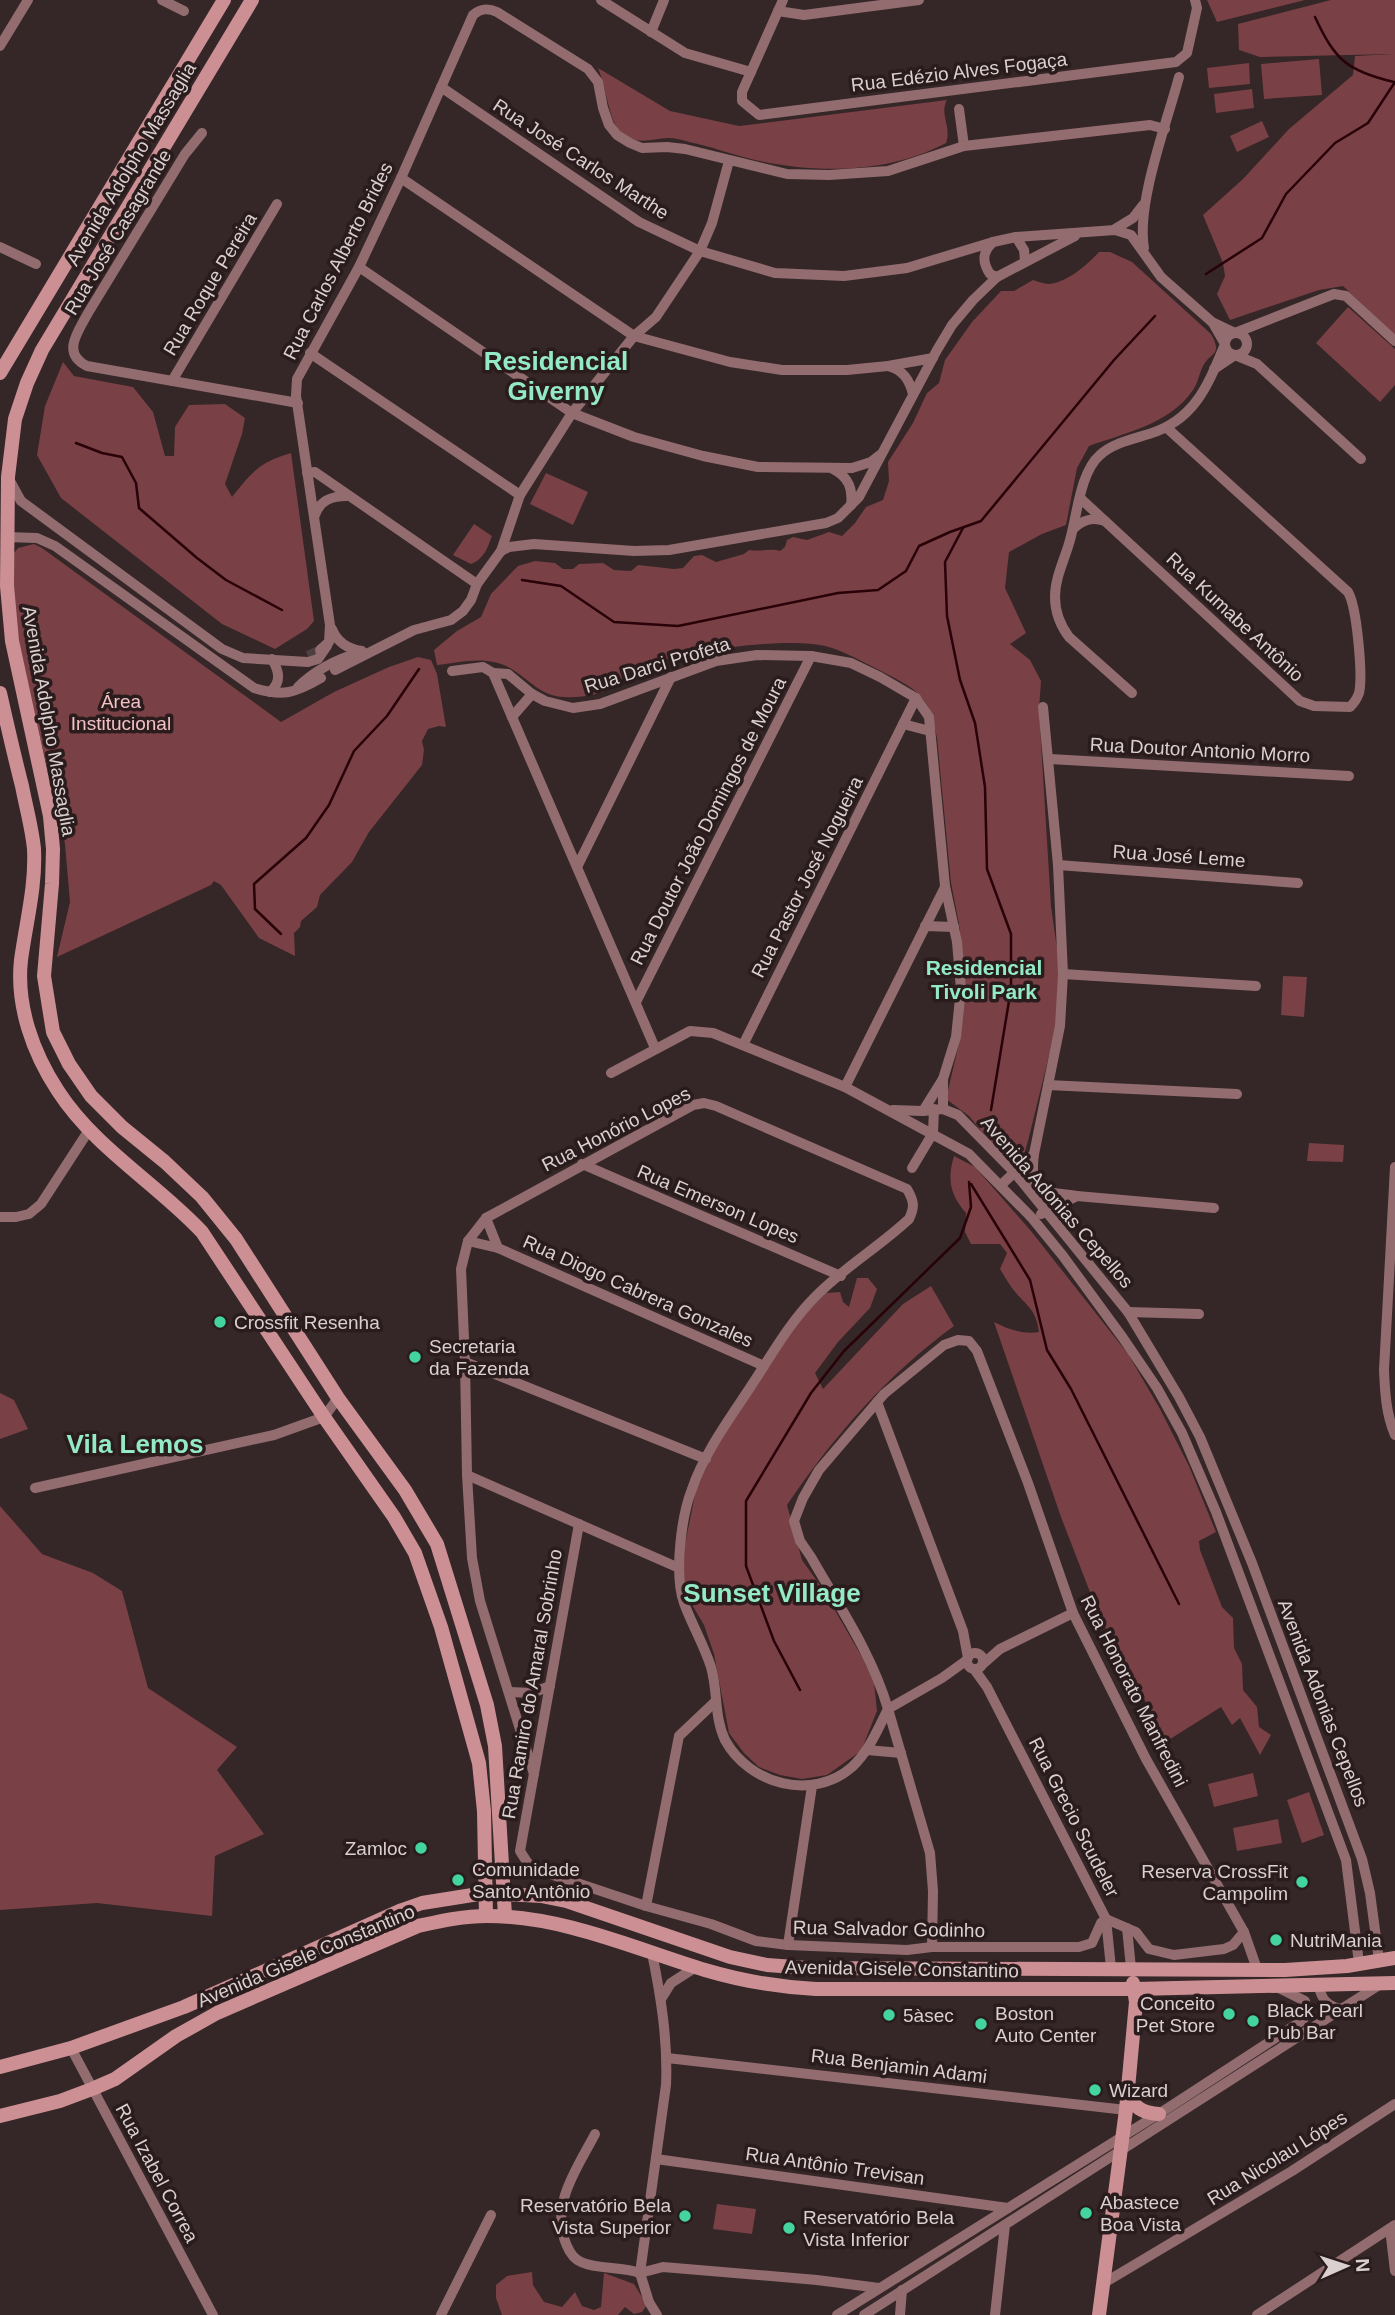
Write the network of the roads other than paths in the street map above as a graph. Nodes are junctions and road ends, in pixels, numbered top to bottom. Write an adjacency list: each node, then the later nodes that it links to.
1 (28, 0): 13 (street)
2 (162, 0): 10 (street)
3 (224, 0): 51 (main road, Avenida Adolpho Massaglia)
4 (252, 0): 57 (main road, Avenida Adolpho Massaglia)
5 (601, 0): 12 (street)
6 (664, 0): 12 (street)
7 (783, 0): 11 (street)
8 (919, 0): 11 (street)
9 (1195, 0): 14 (street, Rua Edézio Alves Fogaça)
10 (184, 11)
11 (778, 11): 14 (street)
12 (651, 32): 14 (street)
13 (0, 46)
14 (751, 72)
15 (1179, 77): 18 (street)
16 (441, 87): 21 (street, Rua Carlos Alberto Brides); 22 (street, Rua Carlos Alberto Brides); 32 (street, Rua José Carlos Marthe)
17 (959, 109): 20 (street)
18 (1165, 130): 20 (street); 23 (street)
19 (202, 133): 52 (street, Rua José Casagrande)
20 (964, 146): 21 (street)
21 (730, 161): 32 (street)
22 (401, 178): 36 (street, Rua Carlos Alberto Brides); 41 (street)
23 (1146, 199): 25 (street); 26 (street)
24 (277, 204): 52 (street, Rua Roque Pereira)
25 (1115, 230): 27 (street, Rua José Carlos Marthe); 28 (street, Rua José Carlos Marthe)
26 (1142, 230): 28 (street); 33 (street)
27 (1078, 234): 29 (street, Rua José Carlos Marthe); 34 (street)
28 (1131, 235): 33 (street)
29 (1016, 237): 30 (street, Rua José Carlos Marthe); 34 (street)
30 (993, 242): 32 (street, Rua José Carlos Marthe); 37 (street)
31 (0, 247): 35 (street)
32 (699, 251): 41 (street)
33 (1146, 256): 38 (street)
34 (1025, 261): 37 (street)
35 (36, 264)
36 (359, 267): 45 (street, Rua Carlos Alberto Brides); 55 (street)
37 (997, 277): 47 (street)
38 (1212, 322): 40 (street); 44 (street)
39 (1262, 323): 40 (street); 42 (street); 43 (street)
40 (1235, 333): 43 (street); 44 (street)
41 (634, 336): 49 (street); 55 (street)
42 (1395, 341)
43 (1247, 343): 46 (street); 48 (street)
44 (1225, 344): 46 (street); 50 (street)
45 (310, 353): 54 (street, Rua Carlos Alberto Brides); 63 (street)
46 (1235, 355): 48 (street); 50 (street)
47 (933, 358): 49 (street); 53 (street)
48 (1257, 364): 59 (street)
49 (887, 366): 53 (street)
50 (1214, 369): 56 (street)
51 (0, 373)
52 (172, 382): 54 (street)
53 (913, 394): 58 (street)
54 (298, 403): 61 (street, Rua Carlos Alberto Brides)
55 (572, 413): 60 (street); 63 (street)
56 (1167, 428): 65 (street); 68 (street, Rua Kumabe Antônio)
57 (5, 452): 62 (main road, Avenida Adolpho Massaglia)
58 (880, 455): 60 (street); 66 (street)
59 (1361, 459)
60 (831, 468): 66 (street)
61 (307, 473): 64 (street); 67 (street, Rua Carlos Alberto Brides)
62 (8, 477): 70 (main road, Avenida Adolpho Massaglia); 80 (street)
63 (520, 495): 71 (street)
64 (348, 496): 67 (street); 72 (street)
65 (1080, 498): 68 (street, Rua Kumabe Antônio); 69 (street)
66 (850, 506): 71 (street)
67 (315, 516): 73 (street, Rua Carlos Alberto Brides)
68 (1105, 521): 69 (street)
69 (1073, 528): 90 (street)
70 (3, 538): 87 (street); 104 (main road, Avenida Adolpho Massaglia)
71 (501, 551): 72 (street)
72 (477, 584): 75 (street)
73 (330, 625): 74 (street, Rua Carlos Alberto Brides); 77 (street)
74 (330, 639): 76 (street); 81 (street)
75 (390, 643): 77 (street); 82 (street)
76 (320, 650)
77 (362, 651): 88 (street)
78 (307, 656): 81 (street)
79 (811, 656): 85 (street, Rua Darci Profeta); 92 (street, Rua Darci Profeta); 109 (street, Rua Doutor João Domingos de Moura)
80 (272, 659): 81 (street); 87 (street)
81 (295, 660)
82 (335, 670)
83 (452, 671): 84 (street, Rua Darci Profeta)
84 (494, 673): 91 (street, Rua Darci Profeta); 94 (street)
85 (671, 677): 91 (street, Rua Darci Profeta); 100 (street)
86 (321, 678): 88 (street)
87 (270, 692): 88 (street)
88 (293, 692)
89 (0, 693): 103 (main road, Avenida Adolpho Massaglia)
90 (1132, 693)
91 (532, 694): 94 (street)
92 (916, 698): 95 (street, Rua Pastor José Nogueira); 96 (street)
93 (1043, 707): 97 (street)
94 (512, 717): 100 (street)
95 (903, 724): 96 (street); 110 (street, Rua Pastor José Nogueira)
96 (930, 731): 102 (street)
97 (1050, 759): 98 (street, Rua Doutor Antonio Morro); 99 (street)
98 (1349, 776)
99 (1058, 865): 101 (street, Rua José Leme); 107 (street)
100 (577, 867): 109 (street)
101 (1297, 883)
102 (945, 886): 105 (street); 106 (street)
103 (29, 912): 104 (street); 120 (main road, Avenida Adolpho Massaglia)
104 (49, 916): 119 (main road, Avenida Adolpho Massaglia)
105 (925, 926): 106 (street); 115 (street)
106 (954, 927): 113 (street)
107 (1063, 974): 108 (street); 114 (street)
108 (1256, 986)
109 (636, 1002): 111 (street)
110 (743, 1045): 111 (street, Avenida Adonias Cepellos); 115 (street, Avenida Adonias Cepellos)
111 (655, 1048): 112 (street, Avenida Adonias Cepellos)
112 (611, 1073)
113 (943, 1079): 118 (street); 118 (street)
114 (1048, 1085): 116 (street); 123 (street)
115 (845, 1087): 117 (street, Avenida Adonias Cepellos)
116 (1237, 1094)
117 (889, 1110): 118 (street); 121 (street, Avenida Adonias Cepellos)
118 (933, 1110): 121 (street); 127 (street, Avenida Adonias Cepellos)
119 (122, 1127): 122 (main road); 142 (main road, Avenida Adolpho Massaglia)
120 (89, 1130): 122 (main road, Avenida Adolpho Massaglia); 132 (street)
121 (933, 1133): 126 (street); 128 (street, Avenida Adonias Cepellos)
122 (107, 1147): 144 (main road, Avenida Adolpho Massaglia)
123 (1034, 1154): 127 (street); 129 (street)
124 (582, 1164): 133 (street, Rua Honório Lopes); 137 (street, Rua Emerson Lopes); 137 (street, Rua Honório Lopes)
125 (1395, 1167): 145 (street)
126 (912, 1168)
127 (1014, 1172): 128 (street); 131 (street, Avenida Adonias Cepellos)
128 (1001, 1185): 134 (street, Avenida Adonias Cepellos)
129 (1077, 1196): 130 (street); 131 (street)
130 (1214, 1208)
131 (1046, 1212): 134 (street); 138 (street, Avenida Adonias Cepellos)
132 (0, 1217)
133 (486, 1218): 135 (street, Rua Honório Lopes); 136 (street, Rua Diogo Cabrera Gonzales)
134 (1032, 1219): 165 (street, Avenida Adonias Cepellos)
135 (468, 1241): 136 (street, Rua Diogo Cabrera Gonzales); 140 (street)
136 (498, 1248): 141 (street, Rua Diogo Cabrera Gonzales)
137 (841, 1276): 141 (street)
138 (1128, 1312): 139 (street); 164 (street, Avenida Adonias Cepellos)
139 (1199, 1314)
140 (465, 1362): 147 (street); 148 (street)
141 (764, 1366): 147 (street)
142 (338, 1398): 144 (street); 163 (main road, Avenida Adolpho Massaglia)
143 (877, 1402): 152 (street, Rua Honorato Manfredini); 153 (street); 157 (street)
144 (324, 1417): 149 (street); 166 (main road, Avenida Adolpho Massaglia)
145 (1392, 1420): 146 (street)
146 (1395, 1435)
147 (706, 1459): 151 (street)
148 (467, 1475): 150 (street); 155 (street)
149 (35, 1488)
150 (579, 1524): 151 (street); 154 (street, Rua Ramiro do Amaral Sobrinho)
151 (679, 1568): 156 (street)
152 (1073, 1613): 153 (street); 174 (street, Rua Honorato Manfredini)
153 (975, 1662): 157 (street); 172 (street, Rua Grecio Scudeler)
154 (550, 1686): 155 (street); 160 (street, Rua Ramiro do Amaral Sobrinho)
155 (510, 1692): 160 (street)
156 (716, 1701): 161 (street); 169 (street)
157 (888, 1709): 158 (street); 159 (street)
158 (867, 1750): 159 (street); 161 (street)
159 (901, 1752): 178 (street)
160 (534, 1774): 162 (street, Rua Ramiro do Amaral Sobrinho)
161 (811, 1786): 177 (street)
162 (520, 1851): 169 (street, Rua Salvador Godinho)
163 (503, 1861): 167 (main road, Avenida Adolpho Massaglia); 168 (main road)
164 (1367, 1880): 165 (street); 175 (street, Avenida Adonias Cepellos)
165 (1349, 1881): 176 (street, Avenida Adonias Cepellos)
166 (485, 1893): 167 (main road, Avenida Gisele Constantino); 170 (main road, Avenida Adolpho Massaglia); 193 (main road, Avenida Gisele Constantino)
167 (504, 1893): 168 (main road, Avenida Gisele Constantino); 171 (main road, Avenida Adolpho Massaglia)
168 (541, 1895): 184 (main road, Avenida Gisele Constantino)
169 (646, 1906): 177 (street, Rua Salvador Godinho)
170 (486, 1916): 171 (main road, Avenida Gisele Constantino); 196 (main road, Avenida Gisele Constantino)
171 (505, 1916): 179 (main road, Avenida Gisele Constantino)
172 (1107, 1919): 173 (street); 178 (street, Rua Salvador Godinho); 184 (street, Rua Grecio Scudeler)
173 (1128, 1928): 174 (street); 185 (street)
174 (1244, 1932): 186 (street, Rua Honorato Manfredini)
175 (1375, 1933): 176 (street); 181 (street, Avenida Adonias Cepellos)
176 (1356, 1936): 182 (street, Avenida Adonias Cepellos)
177 (788, 1945): 178 (street, Rua Salvador Godinho)
178 (932, 1947)
179 (652, 1953): 183 (main road, Avenida Gisele Constantino); 191 (street)
180 (1395, 1958): 181 (main road, Avenida Gisele Constantino)
181 (1379, 1960): 182 (main road, Avenida Gisele Constantino)
182 (1359, 1964): 186 (main road, Avenida Gisele Constantino); 188 (main road)
183 (696, 1967): 190 (main road, Avenida Gisele Constantino); 191 (street)
184 (1111, 1968): 185 (main road, Avenida Gisele Constantino)
185 (1131, 1968): 186 (main road, Avenida Gisele Constantino); 190 (main road)
186 (1257, 1969)
187 (1387, 1984): 188 (main road, Avenida Gisele Constantino); 192 (street)
188 (1318, 1985): 189 (main road, Avenida Gisele Constantino); 192 (street)
189 (1275, 1987): 190 (main road, Avenida Gisele Constantino); 199 (street)
190 (1134, 1989): 197 (main road)
191 (661, 1998): 194 (street)
192 (1341, 2009): 202 (street)
193 (71, 2048): 195 (main road, Avenida Gisele Constantino); 196 (street, Rua Izabel Correa)
194 (667, 2057): 197 (street, Rua Benjamin Adami); 203 (street)
195 (0, 2067)
196 (92, 2089): 200 (main road, Avenida Gisele Constantino); 215 (street, Rua Izabel Correa)
197 (1127, 2104): 199 (main road); 202 (main road)
198 (1395, 2104): 210 (street, Rua Nicolau Lópes)
199 (1158, 2114): 202 (street)
200 (0, 2116)
201 (595, 2134): 209 (street)
202 (1123, 2141): 204 (street); 206 (street); 210 (main road)
203 (656, 2159): 204 (street, Rua Antônio Trevisan); 209 (street)
204 (1009, 2208): 212 (street)
205 (491, 2215): 216 (street)
206 (1006, 2225): 213 (street); 221 (street)
207 (1392, 2227): 208 (street); 223 (street)
208 (1395, 2270)
209 (640, 2273): 211 (street); 217 (street)
210 (1104, 2283): 222 (main road)
211 (844, 2284): 212 (street); 214 (street)
212 (879, 2288): 214 (street)
213 (902, 2290): 219 (street); 220 (street)
214 (850, 2307): 218 (street)
215 (213, 2315)
216 (441, 2315)
217 (657, 2315)
218 (837, 2315)
219 (864, 2315)
220 (900, 2315)
221 (995, 2315)
222 (1099, 2315)
223 (1258, 2315)

